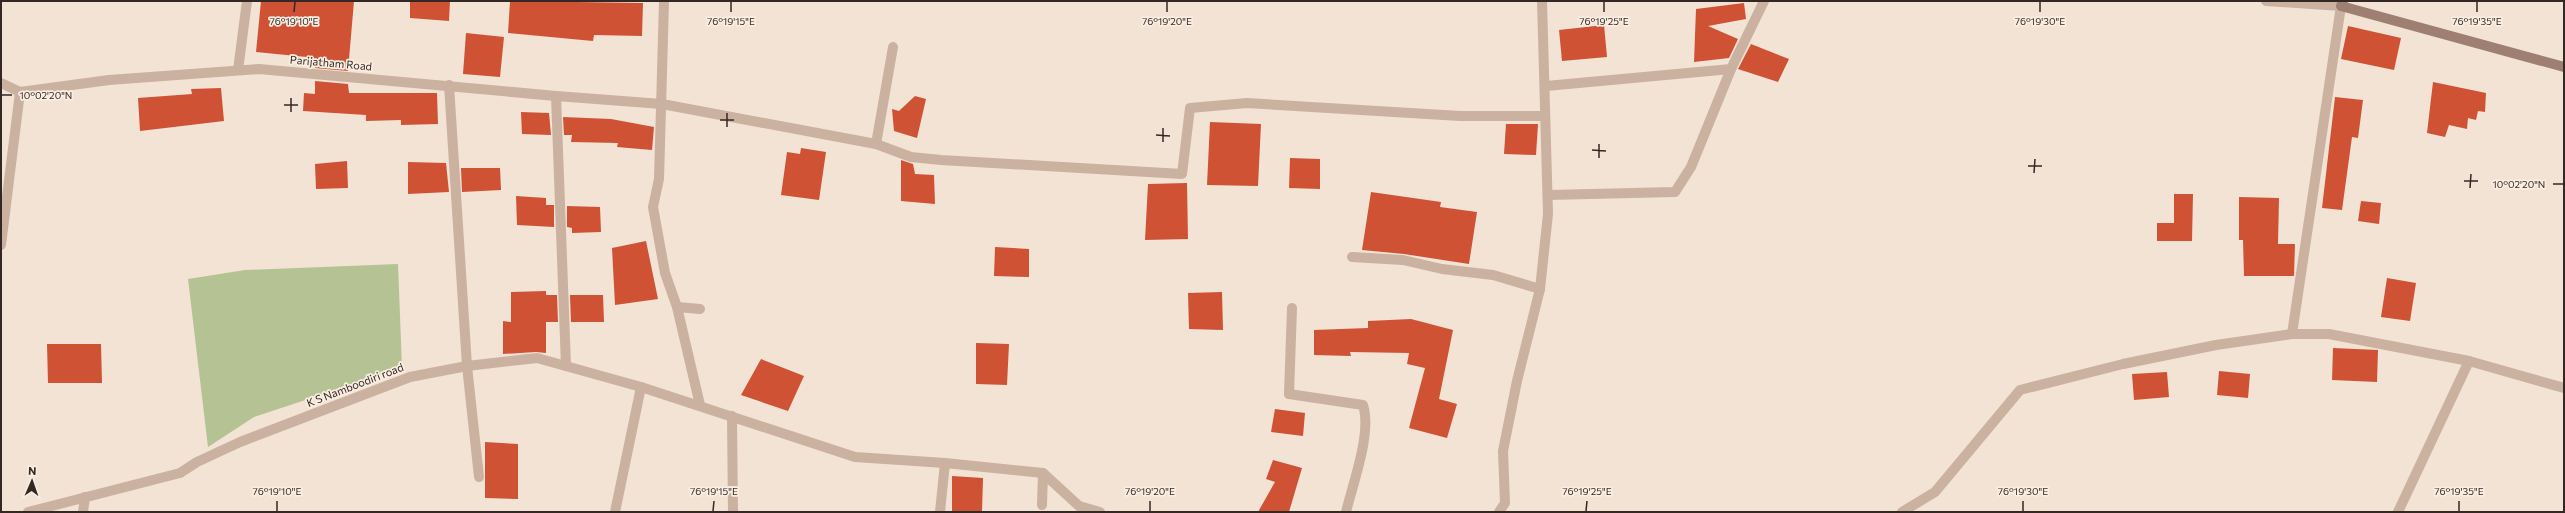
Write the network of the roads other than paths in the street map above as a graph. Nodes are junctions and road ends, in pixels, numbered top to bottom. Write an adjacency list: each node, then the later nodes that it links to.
1 (247, 1): 10 (street)
2 (664, 1): 16 (street)
3 (1542, 1): 13 (street)
4 (1764, 1): 9 (street)
5 (2266, 1): 6 (street)
6 (2342, 4): 8 (main road); 26 (street)
7 (893, 47): 18 (street)
8 (2564, 67)
9 (1731, 69): 13 (street); 19 (street)
10 (238, 70): 12 (street, Parijatham Road); 14 (street, Parijatham Road)
11 (1, 83): 14 (street)
12 (449, 85): 15 (street, Parijatham Road); 28 (street)
13 (1546, 86): 17 (street)
14 (20, 92): 20 (street)
15 (556, 96): 16 (street, Parijatham Road); 29 (street)
16 (662, 104): 18 (street, Parijatham Road); 23 (street)
17 (1544, 116): 18 (street, Parijatham Road); 19 (street)
18 (876, 144)
19 (1548, 195): 22 (street)
20 (1, 245)
21 (1352, 256): 22 (street)
22 (1540, 289): 46 (street)
23 (677, 307): 25 (street); 32 (street)
24 (1292, 308): 45 (street)
25 (700, 309)
26 (2292, 334): 27 (street); 47 (street)
27 (2469, 361): 31 (street); 48 (street)
28 (467, 366): 29 (street, K S Namboodiri road); 36 (street); 37 (street, K S Namboodiri road)
29 (566, 366): 30 (street, K S Namboodiri road)
30 (641, 387): 32 (street, K S Namboodiri road); 41 (street)
31 (2564, 388)
32 (700, 405): 33 (street, K S Namboodiri road)
33 (732, 416): 34 (street, K S Namboodiri road); 42 (street)
34 (944, 463): 35 (street, K S Namboodiri road); 43 (street)
35 (1044, 473): 38 (street); 44 (street)
36 (479, 477)
37 (85, 497): 39 (street, K S Namboodiri road); 40 (street)
38 (1042, 505)
39 (28, 512)
40 (84, 512)
41 (615, 512)
42 (733, 512)
43 (940, 512)
44 (1100, 512)
45 (1346, 512)
46 (1499, 512)
47 (1902, 512)
48 (2398, 512)

